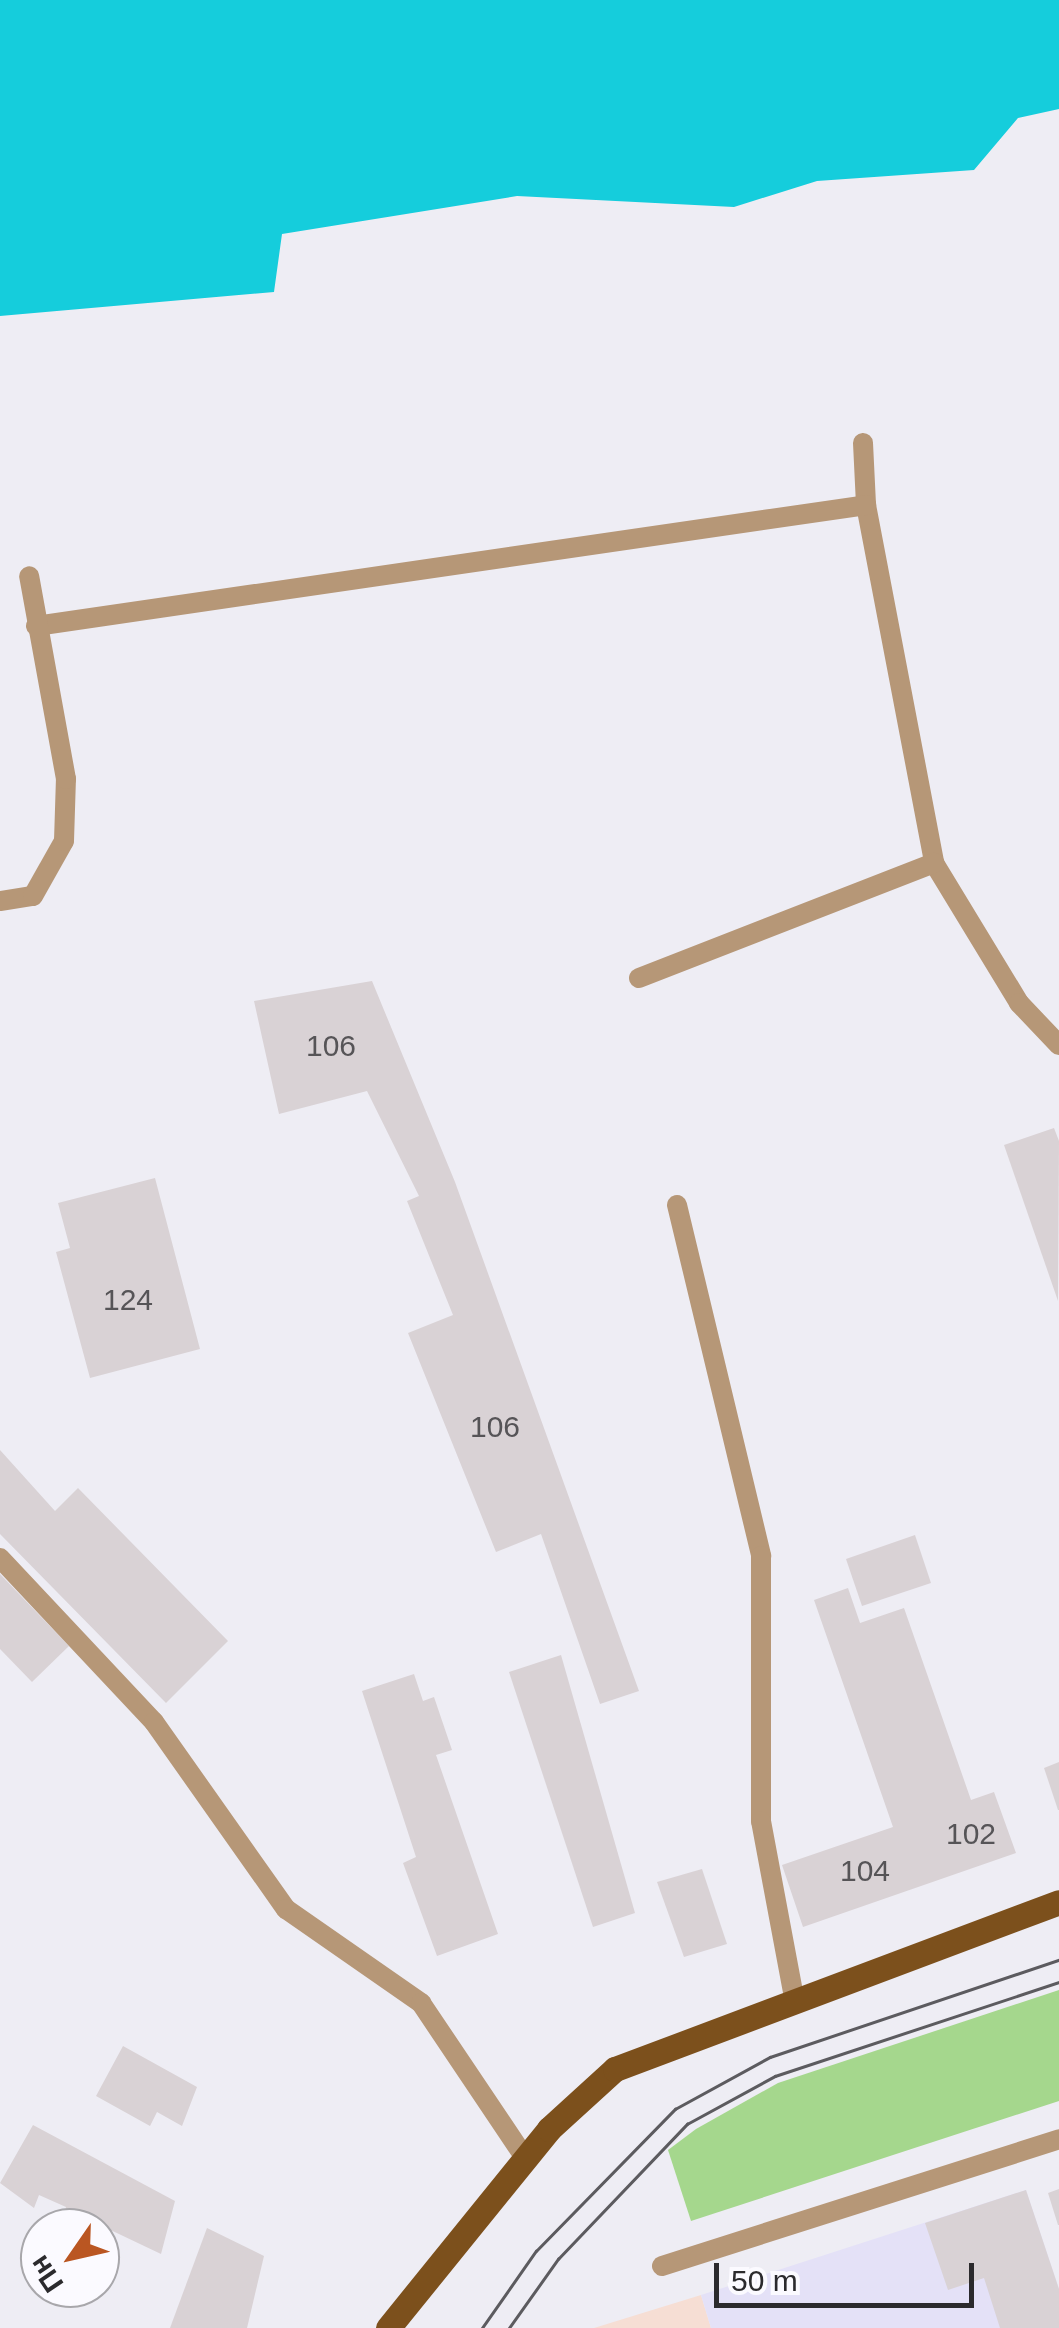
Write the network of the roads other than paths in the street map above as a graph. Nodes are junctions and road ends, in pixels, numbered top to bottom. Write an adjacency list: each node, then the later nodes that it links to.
1 (863, 443): 2 (lane)
2 (866, 505): 4 (lane); 5 (lane)
3 (28, 576): 4 (lane)
4 (36, 626): 6 (lane)
5 (934, 863): 7 (lane); 8 (lane)
6 (0, 901)
7 (639, 978)
8 (1059, 1045)
9 (677, 1205): 12 (lane)
10 (0, 1558): 14 (lane)
11 (1059, 1902): 12 (main road)
12 (794, 1998): 14 (main road)
13 (1059, 2140): 15 (lane)
14 (526, 2158): 16 (main road)
15 (662, 2266)
16 (388, 2328)

